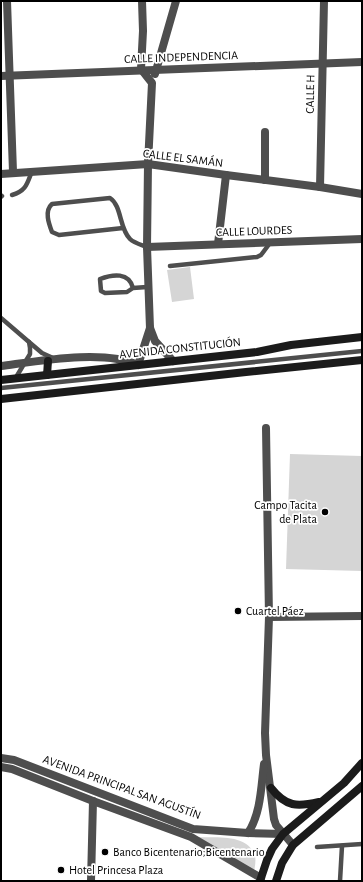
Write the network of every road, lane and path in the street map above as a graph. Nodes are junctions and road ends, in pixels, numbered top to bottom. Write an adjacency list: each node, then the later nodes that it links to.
1 (7, 1): 9 (street)
2 (142, 1): 7 (street)
3 (176, 1): 8 (street)
4 (324, 1): 6 (street, CALLE H)
5 (362, 62): 6 (street, CALLE INDEPENDENCIA)
6 (322, 65): 8 (street, CALLE INDEPENDENCIA); 19 (street, CALLE H)
7 (141, 69): 8 (street, CALLE INDEPENDENCIA); 9 (street, CALLE INDEPENDENCIA); 11 (street)
8 (156, 70): 11 (street)
9 (10, 75): 10 (street, CALLE INDEPENDENCIA); 15 (street)
10 (1, 76)
11 (152, 83): 13 (street)
12 (265, 132): 18 (street)
13 (148, 164): 14 (street, CALLE EL SAMÁN); 17 (street, CALLE EL SAMÁN); 26 (street)
14 (32, 171): 15 (street, CALLE EL SAMÁN); 21 (lane)
15 (13, 172): 16 (street, CALLE EL SAMÁN)
16 (1, 174)
17 (226, 175): 18 (street, CALLE EL SAMÁN); 25 (street)
18 (265, 180): 19 (street, CALLE EL SAMÁN)
19 (320, 187): 20 (street, CALLE EL SAMÁN)
20 (362, 194)
21 (12, 195)
22 (123, 228): 22 (lane); 26 (lane)
23 (362, 239): 24 (street, CALLE LOURDES)
24 (270, 242): 25 (street, CALLE LOURDES); 27 (lane)
25 (218, 244): 26 (street, CALLE LOURDES)
26 (147, 247): 28 (street)
27 (170, 266)
28 (147, 287): 29 (lane); 31 (street)
29 (133, 288): 29 (lane)
30 (1, 318): 33 (lane)
31 (150, 328): 38 (street); 40 (street)
32 (362, 337): 38 (street, AVENIDA CONSTITUCIÓN)
33 (29, 342): 35 (lane); 39 (lane)
34 (362, 351): 45 (lane)
35 (57, 360): 37 (street); 40 (street)
36 (362, 360): 46 (street)
37 (48, 361): 39 (street); 42 (street)
38 (173, 361): 40 (street, AVENIDA CONSTITUCIÓN)
39 (25, 363): 41 (street); 43 (lane)
40 (138, 365): 42 (street, AVENIDA CONSTITUCIÓN)
41 (1, 366)
42 (48, 376): 43 (street, AVENIDA CONSTITUCIÓN)
43 (15, 379): 44 (street, AVENIDA CONSTITUCIÓN)
44 (1, 380)
45 (1, 388)
46 (1, 399)
47 (266, 428): 49 (street)
48 (362, 616): 49 (street)
49 (269, 617): 50 (street)
50 (266, 755): 57 (street); 61 (street)
51 (1, 758): 54 (street, AVENIDA PRINCIPAL SAN AGUSTÍN)
52 (362, 763): 59 (street)
53 (1, 767): 55 (street, AVENIDA PRINCIPAL SAN AGUSTÍN)
54 (51, 774): 55 (street); 60 (street, AVENIDA PRINCIPAL SAN AGUSTÍN)
55 (48, 783): 58 (street, AVENIDA PRINCIPAL SAN AGUSTÍN)
56 (362, 786): 65 (street)
57 (271, 788): 59 (street); 62 (street)
58 (93, 801): 63 (street, AVENIDA PRINCIPAL SAN AGUSTÍN); 69 (street)
59 (322, 802): 62 (street)
60 (194, 828): 61 (street, AVENIDA PRINCIPAL SAN AGUSTÍN); 63 (street)
61 (248, 833): 62 (street, AVENIDA PRINCIPAL SAN AGUSTÍN)
62 (283, 834): 65 (street); 68 (street)
63 (191, 837): 68 (street, AVENIDA PRINCIPAL SAN AGUSTÍN)
64 (362, 844): 66 (lane)
65 (293, 845): 70 (street)
66 (342, 846): 67 (lane); 71 (lane)
67 (317, 848)
68 (261, 880)
69 (91, 881)
70 (276, 881)
71 (340, 881)

